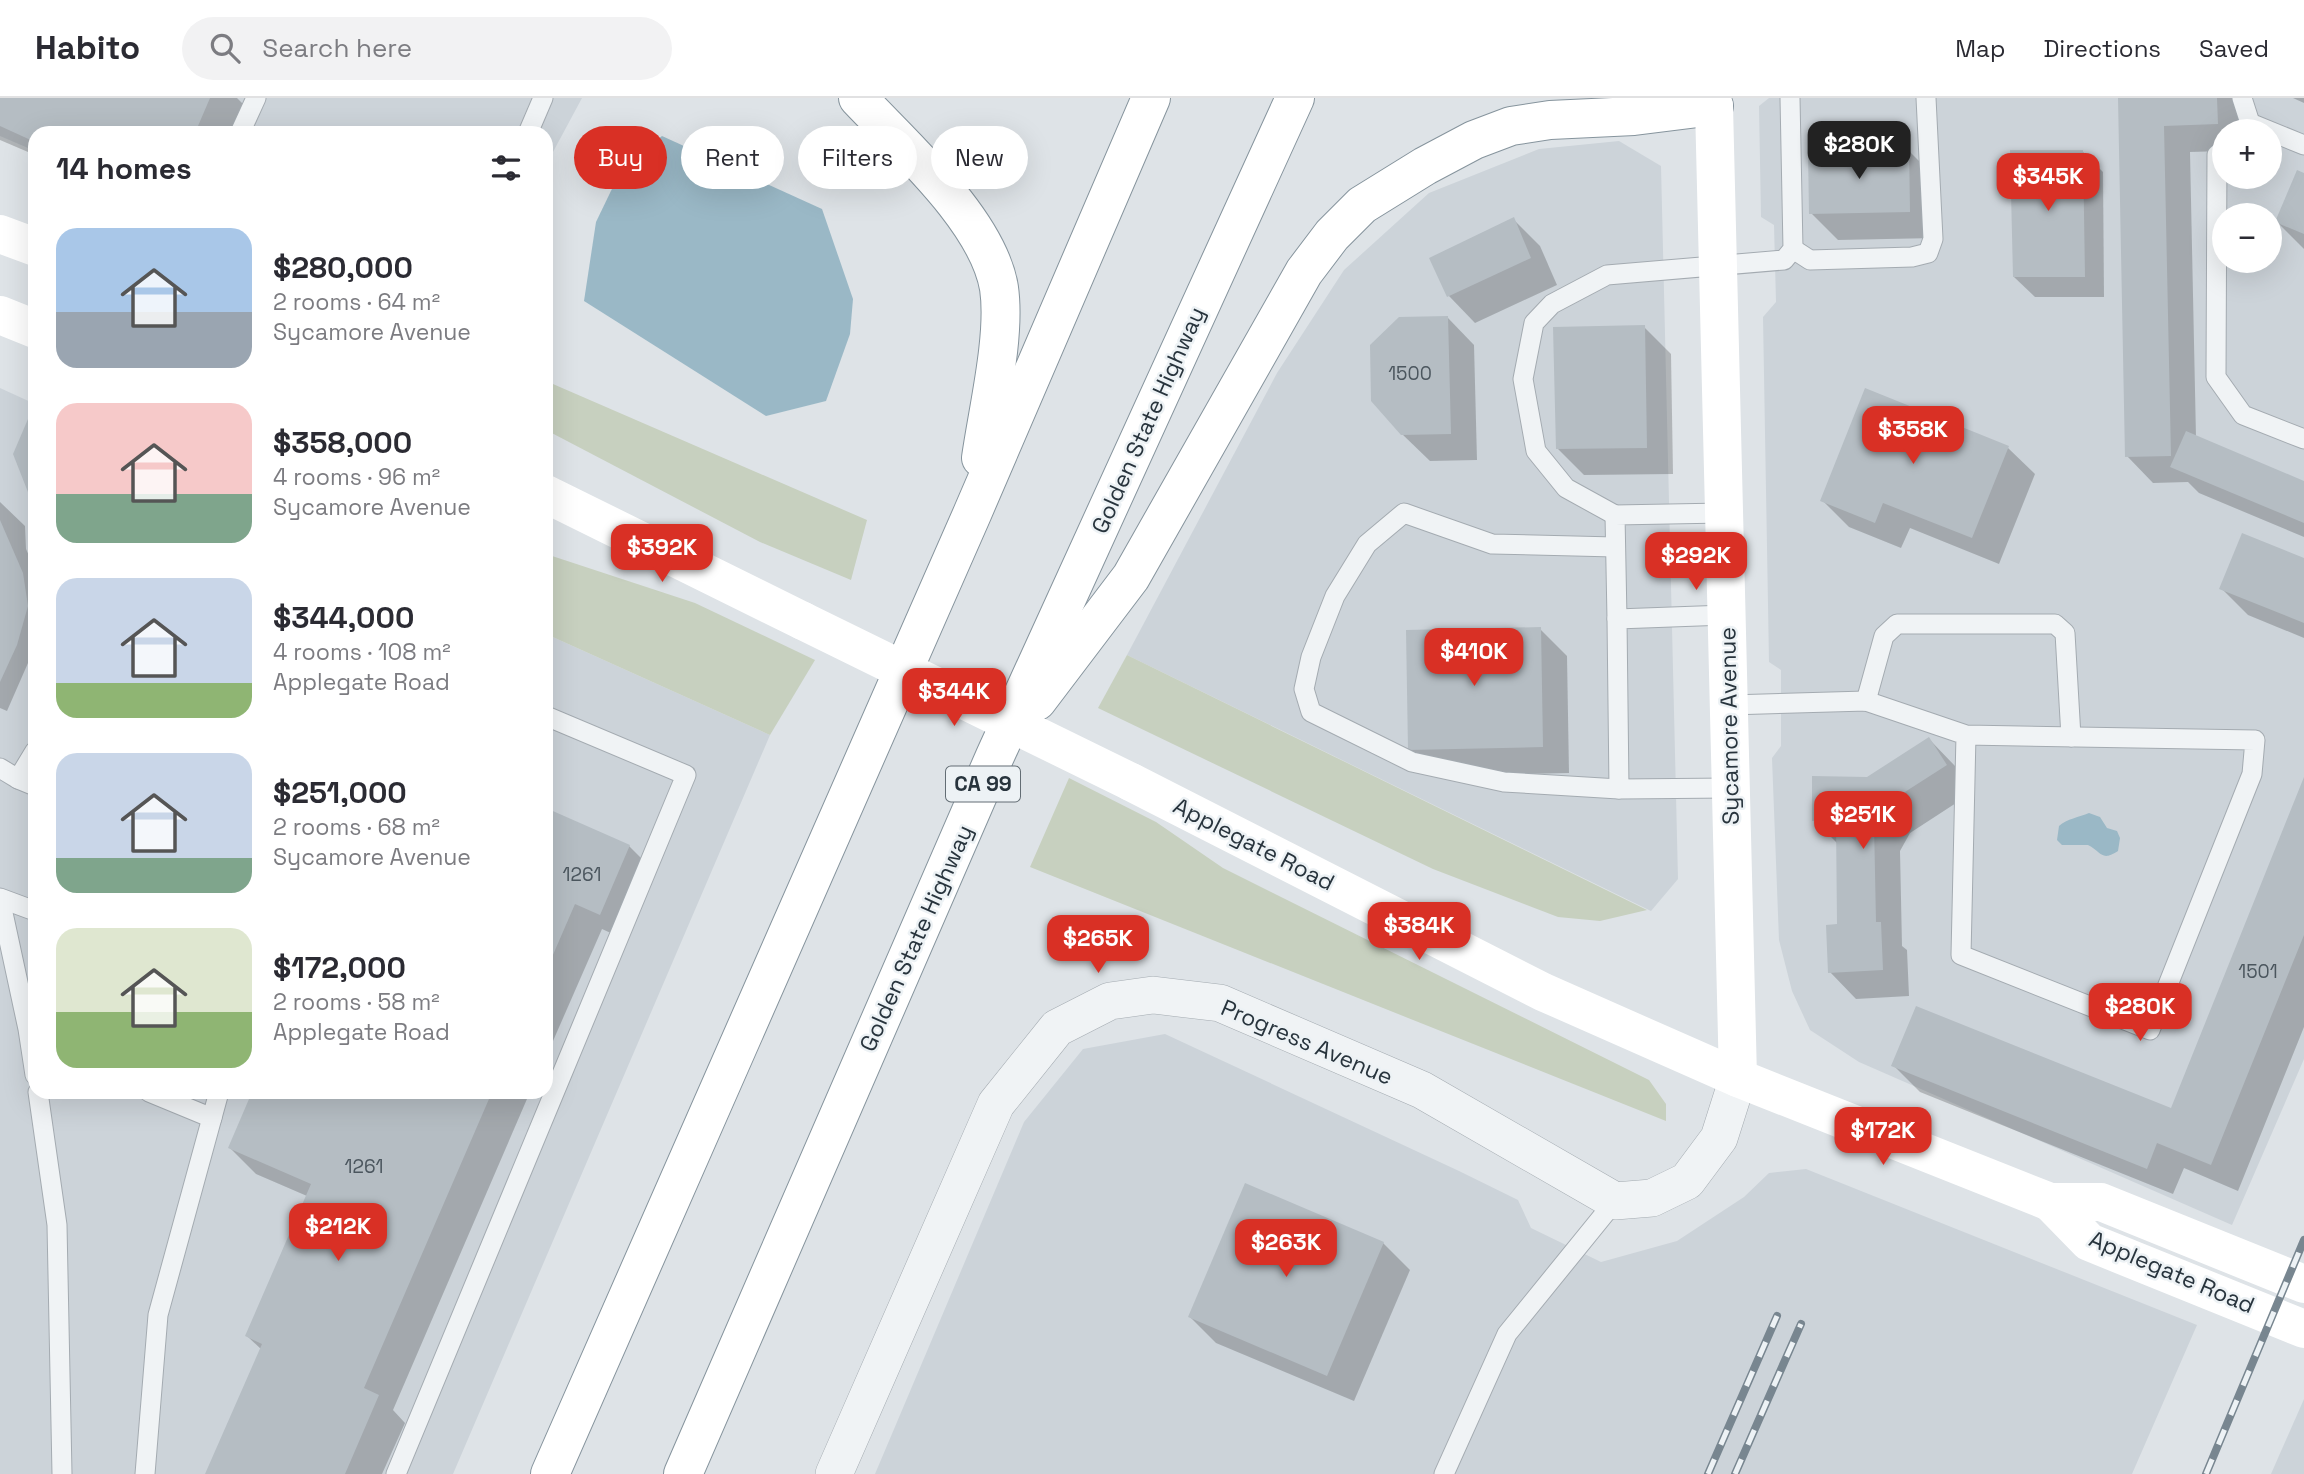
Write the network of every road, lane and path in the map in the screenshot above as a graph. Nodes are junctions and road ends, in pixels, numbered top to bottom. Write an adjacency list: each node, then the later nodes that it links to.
1 (257, 98): 11 (lane)
2 (543, 98): 12 (lane)
3 (858, 98): 25 (main road)
4 (1151, 98): 25 (main road)
5 (1295, 98): 35 (main road, Golden State Highway / CA 99)
6 (1790, 98): 18 (lane)
7 (1926, 98): 18 (lane)
8 (2242, 98): 10 (lane)
9 (1704, 101): 19 (main road, Sycamore Avenue); 35 (main road)
10 (2245, 119)
11 (243, 126)
12 (531, 126)
13 (2282, 138): 14 (lane)
14 (2304, 145)
15 (2217, 189): 22 (lane)
16 (0, 234): 17 (main road)
17 (28, 244)
18 (1793, 249): 19 (lane)
19 (1718, 267): 24 (main road, Sycamore Avenue); 26 (lane)
20 (0, 315): 21 (main road)
21 (28, 326)
22 (2304, 439)
23 (553, 497): 43 (main road, Applegate Road, bridge)
24 (1723, 513): 26 (lane); 28 (main road, Sycamore Avenue)
25 (972, 514): 57 (main road)
26 (1615, 515): 27 (lane)
27 (1615, 547): 29 (lane); 39 (lane)
28 (1726, 615): 29 (lane); 31 (main road, Sycamore Avenue)
29 (1617, 619): 39 (lane)
30 (1866, 701): 31 (lane); 33 (lane); 34 (lane)
31 (1729, 705): 38 (main road, Sycamore Avenue)
32 (553, 719): 44 (lane)
33 (1966, 735): 34 (lane); 34 (lane)
34 (2071, 737)
35 (995, 756): 58 (main road, Golden State Highway / CA 99)
36 (0, 768): 37 (lane)
37 (27, 783)
38 (1730, 788): 39 (lane); 43 (main road, Sycamore Avenue)
39 (1619, 789)
40 (0, 899): 41 (lane); 42 (lane)
41 (28, 909)
42 (28, 1022)
43 (1738, 1077): 50 (street, Sycamore Avenue); 51 (main road, Applegate Road)
44 (553, 1096)
45 (39, 1099): 54 (lane)
46 (166, 1099): 49 (lane)
47 (217, 1099): 49 (lane)
48 (552, 1099): 56 (lane)
49 (212, 1118): 55 (lane)
50 (1615, 1201): 59 (street, Progress Avenue); 60 (lane)
51 (2050, 1202): 52 (main road, Applegate Road); 53 (main road, Applegate Road)
52 (2304, 1284)
53 (2304, 1329)
54 (62, 1474)
55 (145, 1474)
56 (396, 1474)
57 (550, 1474)
58 (683, 1474)
59 (834, 1474)
60 (1444, 1474)

